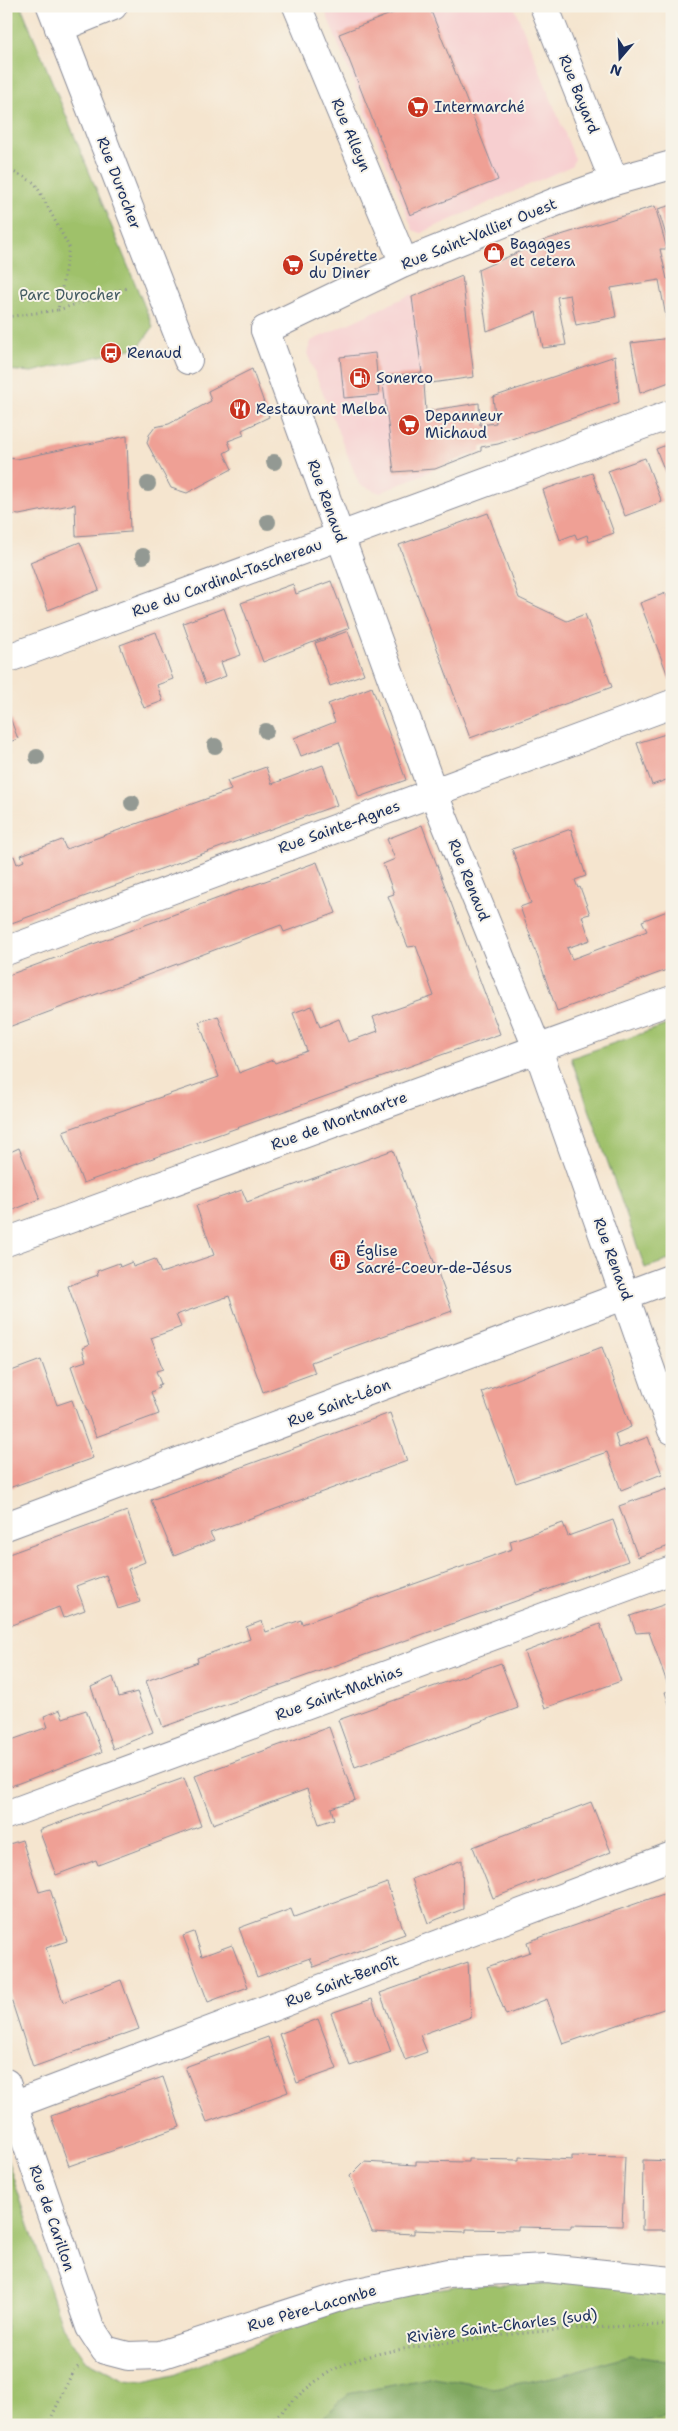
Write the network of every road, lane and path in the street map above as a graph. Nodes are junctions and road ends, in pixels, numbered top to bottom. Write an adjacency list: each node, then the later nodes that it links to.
1 (113, 6): 4 (street)
2 (297, 6): 8 (street, Rue Alleyn)
3 (544, 6): 7 (street, Rue Bayard)
4 (55, 17): 9 (street, Rue Durocher)
5 (672, 165): 7 (street, Rue Saint-Vallier Ouest)
6 (6, 168): 10 (path)
7 (614, 181): 8 (street, Rue Saint-Vallier Ouest)
8 (404, 263): 12 (street, Rue Saint-Vallier Ouest)
9 (156, 279): 10 (path); 13 (street, Rue Durocher)
10 (58, 310): 11 (path)
11 (6, 317)
12 (265, 330): 15 (street, Rue Renaud)
13 (188, 360)
14 (672, 414): 15 (street, Rue du Cardinal-Taschereau)
15 (340, 537): 16 (street, Rue du Cardinal-Taschereau); 18 (street, Rue Renaud)
16 (6, 658)
17 (672, 704): 18 (street, Rue Sainte-Agnes)
18 (433, 792): 19 (street, Rue Sainte-Agnes); 21 (street, Rue Renaud)
19 (6, 951)
20 (672, 1000): 21 (street, Rue de Montmartre)
21 (538, 1050): 22 (street, Rue de Montmartre); 24 (street, Rue Renaud)
22 (6, 1242)
23 (672, 1278): 24 (street, Rue Saint-Léon)
24 (626, 1295): 25 (street, Rue Renaud); 26 (street, Rue Saint-Léon)
25 (672, 1430)
26 (6, 1526)
27 (672, 1570): 28 (street, Rue Saint-Mathias)
28 (6, 1815)
29 (672, 1856): 30 (street, Rue Saint-Benoît)
30 (10, 2094): 33 (street, Rue de Carillon)
31 (672, 2280): 33 (street, Rue Père-Lacombe)
32 (672, 2326): 35 (path, Rivière Saint-Charles (sud))
33 (105, 2350): 34 (path)
34 (48, 2425)
35 (267, 2425)

